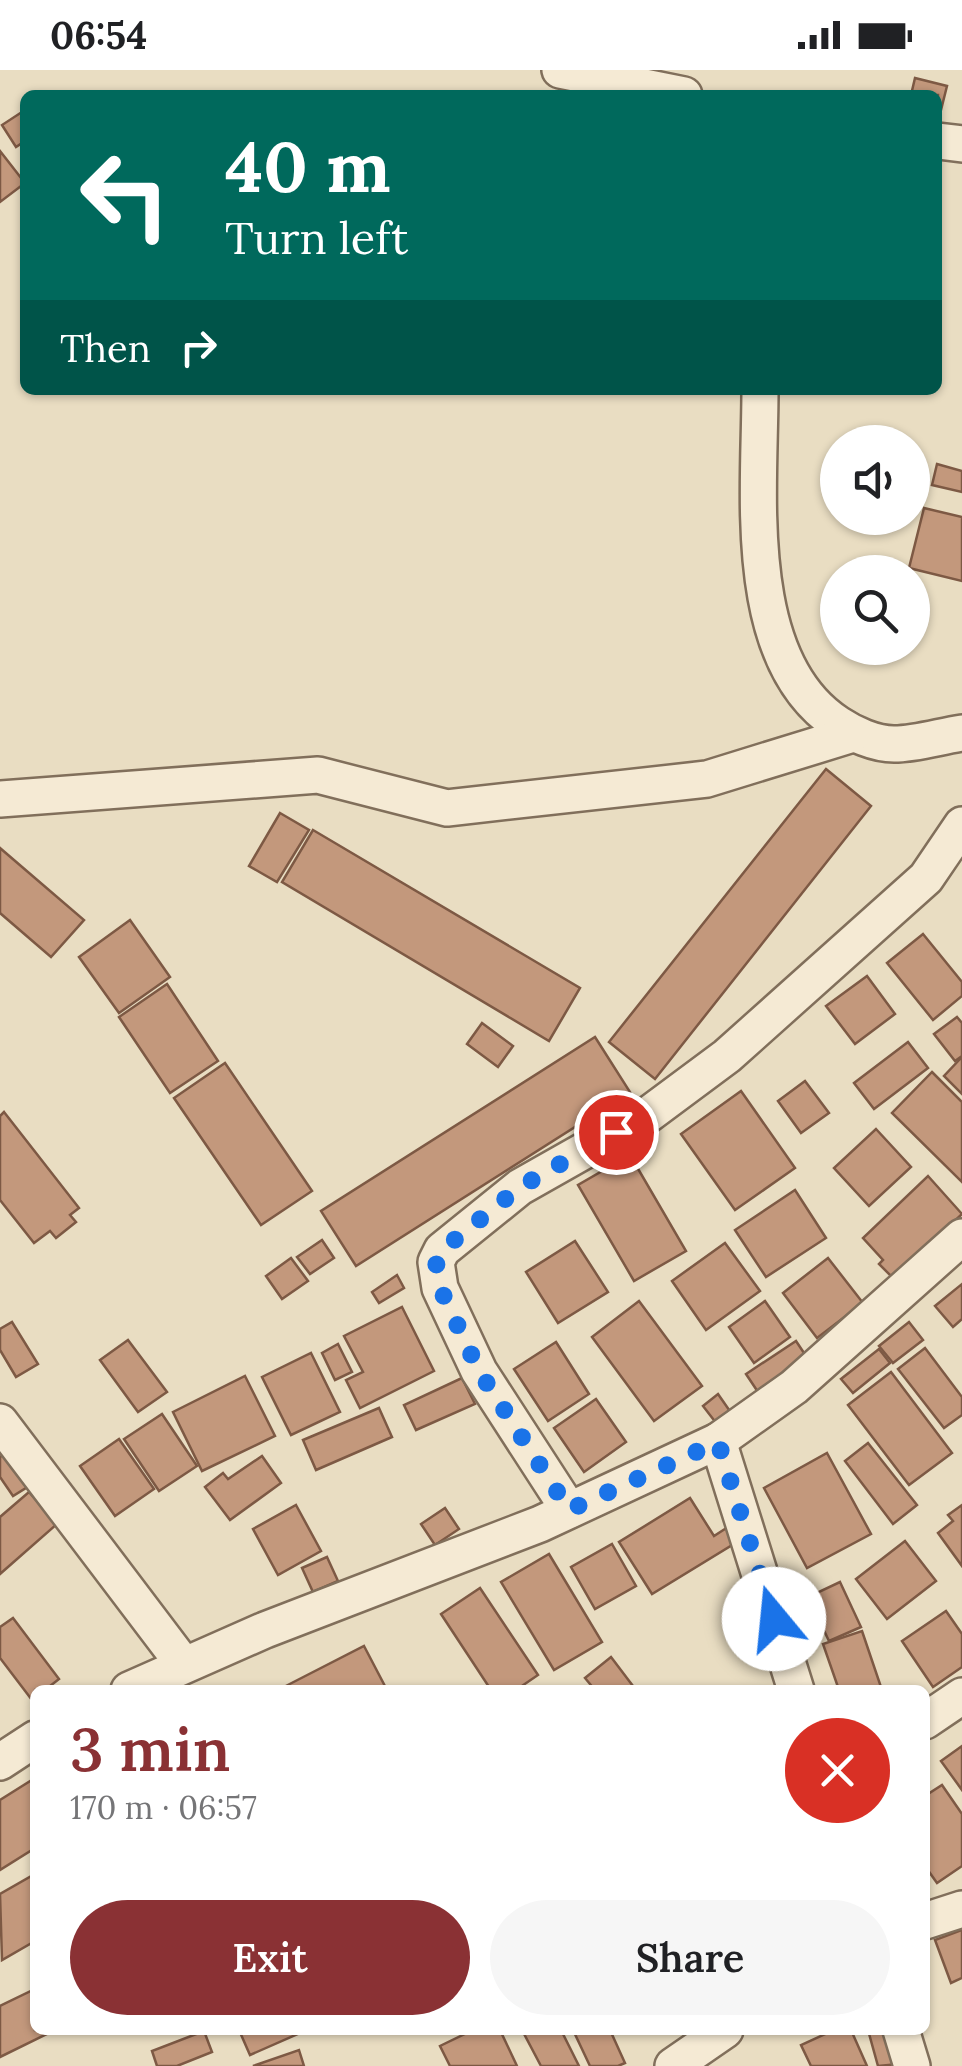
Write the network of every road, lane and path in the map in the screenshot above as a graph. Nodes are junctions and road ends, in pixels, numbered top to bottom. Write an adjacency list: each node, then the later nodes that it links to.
1 (560, 70): 2 (street)
2 (659, 90)
3 (760, 395): 5 (street)
4 (962, 733): 5 (street)
5 (854, 734): 6 (street)
6 (0, 799)
7 (962, 825): 11 (street)
8 (962, 1236): 10 (street)
9 (0, 1422): 12 (street)
10 (718, 1442): 11 (street); 14 (street)
11 (569, 1510): 12 (street)
12 (184, 1664): 13 (street)
13 (139, 1685)
14 (794, 1685)
15 (962, 1696): 16 (street)
16 (930, 1718)
17 (30, 1742): 18 (street)
18 (0, 1762)
19 (962, 1908): 20 (street)
20 (930, 1919)
21 (719, 2035): 23 (street)
22 (903, 2035): 24 (street)
23 (673, 2066)
24 (912, 2066)

